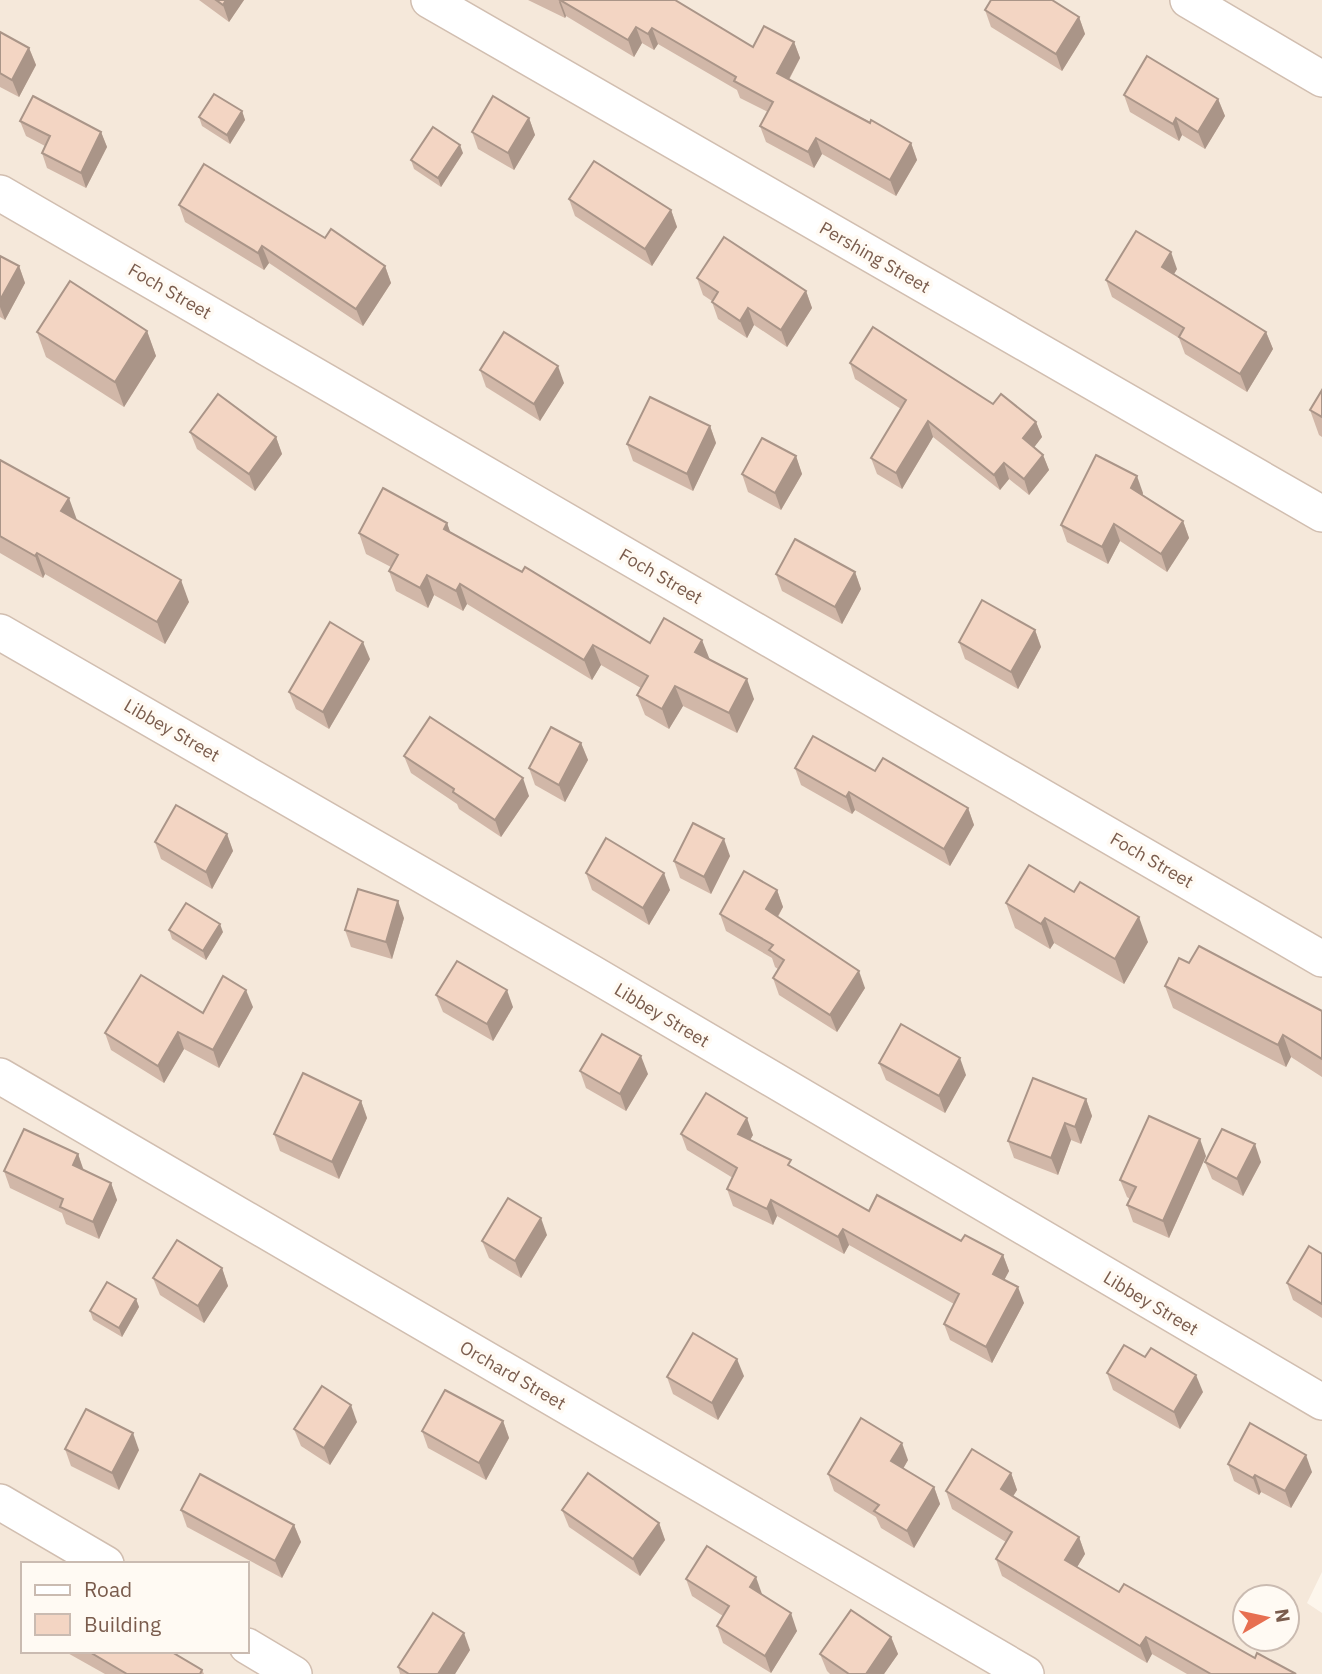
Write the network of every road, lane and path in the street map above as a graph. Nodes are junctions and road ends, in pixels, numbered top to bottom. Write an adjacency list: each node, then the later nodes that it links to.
1 (429, 0): 5 (street, Pershing Street)
2 (1188, 0): 3 (street)
3 (1322, 79)
4 (0, 192): 7 (street, Foch Street)
5 (1322, 514)
6 (0, 632): 9 (street, Libbey Street)
7 (1322, 959)
8 (0, 1076): 14 (street, Orchard Street)
9 (1322, 1402)
10 (0, 1502): 11 (street)
11 (103, 1562)
12 (248, 1647): 13 (street)
13 (294, 1674)
14 (1026, 1674)

